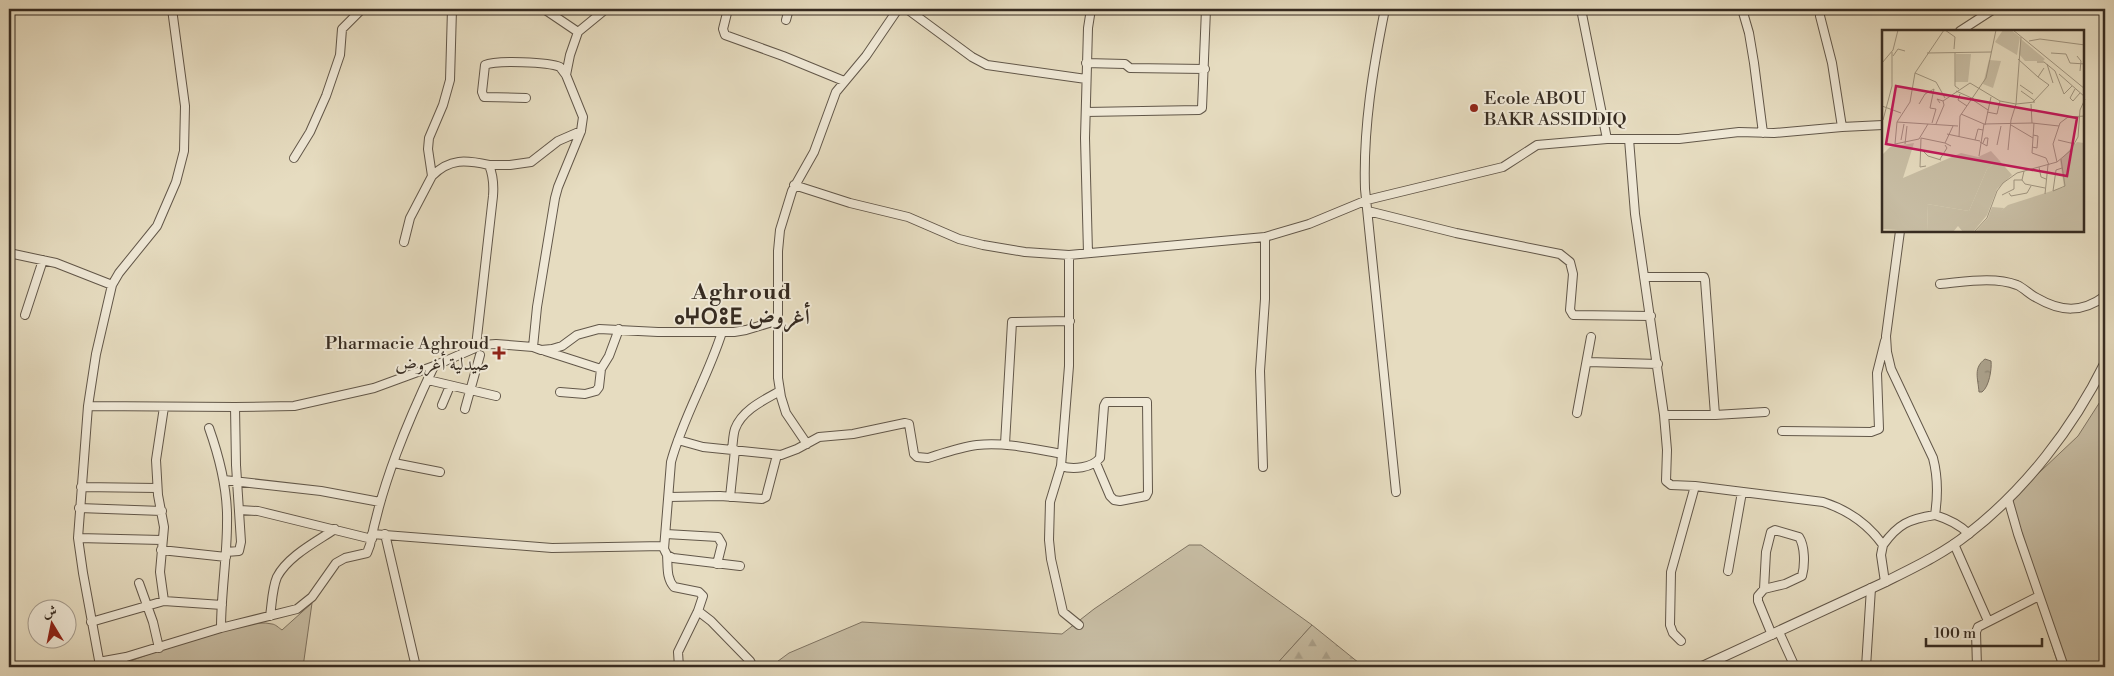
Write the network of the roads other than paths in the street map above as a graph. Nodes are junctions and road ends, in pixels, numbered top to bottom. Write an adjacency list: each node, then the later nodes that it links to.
1 (172, 9): 48 (street)
2 (362, 9): 33 (street)
3 (452, 9): 35 (street)
4 (544, 9): 19 (street)
5 (606, 9): 19 (street)
6 (728, 9): 24 (street)
7 (789, 9): 17 (street)
8 (898, 9): 24 (street)
9 (907, 9): 23 (street)
10 (1090, 9): 20 (street)
11 (1206, 9): 21 (street)
12 (1386, 9): 37 (street)
13 (1581, 9): 31 (street)
14 (1742, 9): 30 (street)
15 (1994, 9): 18 (street)
16 (1820, 16): 28 (street)
17 (786, 20)
18 (1962, 30)
19 (578, 32): 22 (street)
20 (1086, 63): 21 (street); 23 (street)
21 (1205, 69): 26 (street)
22 (566, 75): 25 (street); 29 (street)
23 (1086, 79): 26 (street)
24 (844, 81): 36 (street)
25 (526, 98)
26 (1086, 112): 42 (street)
27 (1882, 126): 28 (street)
28 (1842, 127): 30 (street)
29 (581, 131): 34 (street); 59 (street)
30 (1763, 133): 32 (street)
31 (1607, 139): 32 (street); 37 (street)
32 (1628, 139): 46 (street)
33 (294, 158)
34 (489, 165): 35 (street); 58 (street)
35 (432, 176): 41 (street)
36 (794, 185): 44 (street); 52 (street)
37 (1367, 200): 38 (street); 40 (street)
38 (1368, 211): 51 (street); 100 (street)
39 (1900, 232): 56 (street)
40 (1264, 237): 42 (street); 93 (street)
41 (404, 242)
42 (1088, 253): 44 (street)
43 (9, 254): 45 (street)
44 (1069, 255): 53 (street)
45 (43, 260): 48 (street); 50 (street)
46 (1644, 277): 51 (street); 80 (street)
47 (1940, 284): 49 (street)
48 (112, 285): 74 (street)
49 (2105, 296)
50 (25, 315)
51 (1651, 316): 64 (street)
52 (779, 320): 55 (street); 70 (street)
53 (1070, 321): 86 (street); 88 (street)
54 (619, 329): 55 (street); 60 (street); 66 (street)
55 (722, 332): 84 (street)
56 (1886, 336): 83 (street); 109 (street)
57 (1591, 337): 62 (street)
58 (476, 346): 59 (street); 65 (street)
59 (532, 347): 60 (street)
60 (541, 350): 66 (street)
61 (480, 355): 69 (street)
62 (1588, 362): 64 (street); 79 (street)
63 (2105, 363): 104 (street)
64 (1658, 364): 81 (street)
65 (434, 366): 67 (street); 76 (street)
66 (601, 369): 71 (street)
67 (428, 380): 68 (street); 90 (street)
68 (450, 386): 69 (street); 73 (street)
69 (471, 391): 72 (street); 77 (street)
70 (780, 391): 85 (street); 87 (street)
71 (560, 392)
72 (496, 396)
73 (442, 405)
74 (88, 406): 75 (street); 98 (street)
75 (164, 407): 76 (street); 99 (street)
76 (235, 408): 96 (street)
77 (465, 409)
78 (1765, 412): 80 (street)
79 (1577, 414)
80 (1715, 414): 81 (street)
81 (1664, 415): 97 (street)
82 (209, 428): 95 (street)
83 (1782, 431)
84 (678, 440): 87 (street); 102 (street)
85 (807, 444): 86 (street); 89 (street)
86 (1005, 444): 88 (street)
87 (733, 449): 89 (street); 103 (street)
88 (1062, 454): 92 (street)
89 (777, 455): 103 (street)
90 (394, 463): 94 (street); 105 (street)
91 (1096, 463): 91 (street); 92 (street)
92 (1061, 466): 138 (street)
93 (1263, 467)
94 (440, 472)
95 (224, 480): 96 (street); 121 (street)
96 (237, 482): 105 (street); 107 (street)
97 (1695, 486): 101 (street); 141 (street)
98 (81, 487): 99 (street); 106 (street)
99 (157, 488): 108 (street)
100 (1396, 492)
101 (1742, 492): 118 (street); 125 (street)
102 (669, 497): 103 (street); 112 (street)
103 (730, 497)
104 (2008, 499): 113 (street); 130 (street)
105 (380, 502): 114 (street)
106 (79, 508): 108 (street); 115 (street)
107 (240, 510): 110 (street); 121 (street)
108 (162, 511): 116 (street)
109 (1935, 516): 113 (street); 118 (street)
110 (335, 529): 114 (street); 135 (street)
111 (385, 534): 114 (street); 119 (street); 143 (street)
112 (666, 534): 119 (street); 123 (street)
113 (1969, 534): 117 (street)
114 (372, 536): 135 (street)
115 (78, 538): 116 (street); 137 (street)
116 (162, 540): 120 (street)
117 (1954, 544): 126 (street); 136 (street)
118 (1883, 545): 126 (street)
119 (664, 546): 122 (street)
120 (162, 550): 121 (street); 131 (street)
121 (226, 555): 132 (street)
122 (667, 555): 123 (street); 134 (street)
123 (717, 564): 124 (street)
124 (740, 566)
125 (1728, 570)
126 (1885, 582): 128 (street)
127 (139, 583): 133 (street)
128 (1871, 588): 140 (street); 148 (street)
129 (1764, 589): 129 (street); 140 (street)
130 (2039, 596): 136 (street); 150 (street)
131 (164, 601): 132 (street); 133 (street)
132 (222, 605): 139 (street)
133 (148, 606): 137 (street); 142 (street)
134 (698, 611): 144 (street); 145 (street)
135 (270, 616): 139 (street)
136 (1988, 621): 149 (street)
137 (91, 622): 142 (street)
138 (1079, 625)
139 (221, 628): 142 (street)
140 (1775, 633): 146 (street); 147 (street)
141 (1681, 641)
142 (159, 648)
143 (417, 666)
144 (679, 667)
145 (753, 667)
146 (1701, 667)
147 (1795, 667)
148 (1866, 667)
149 (1977, 667)
150 (2064, 667)

